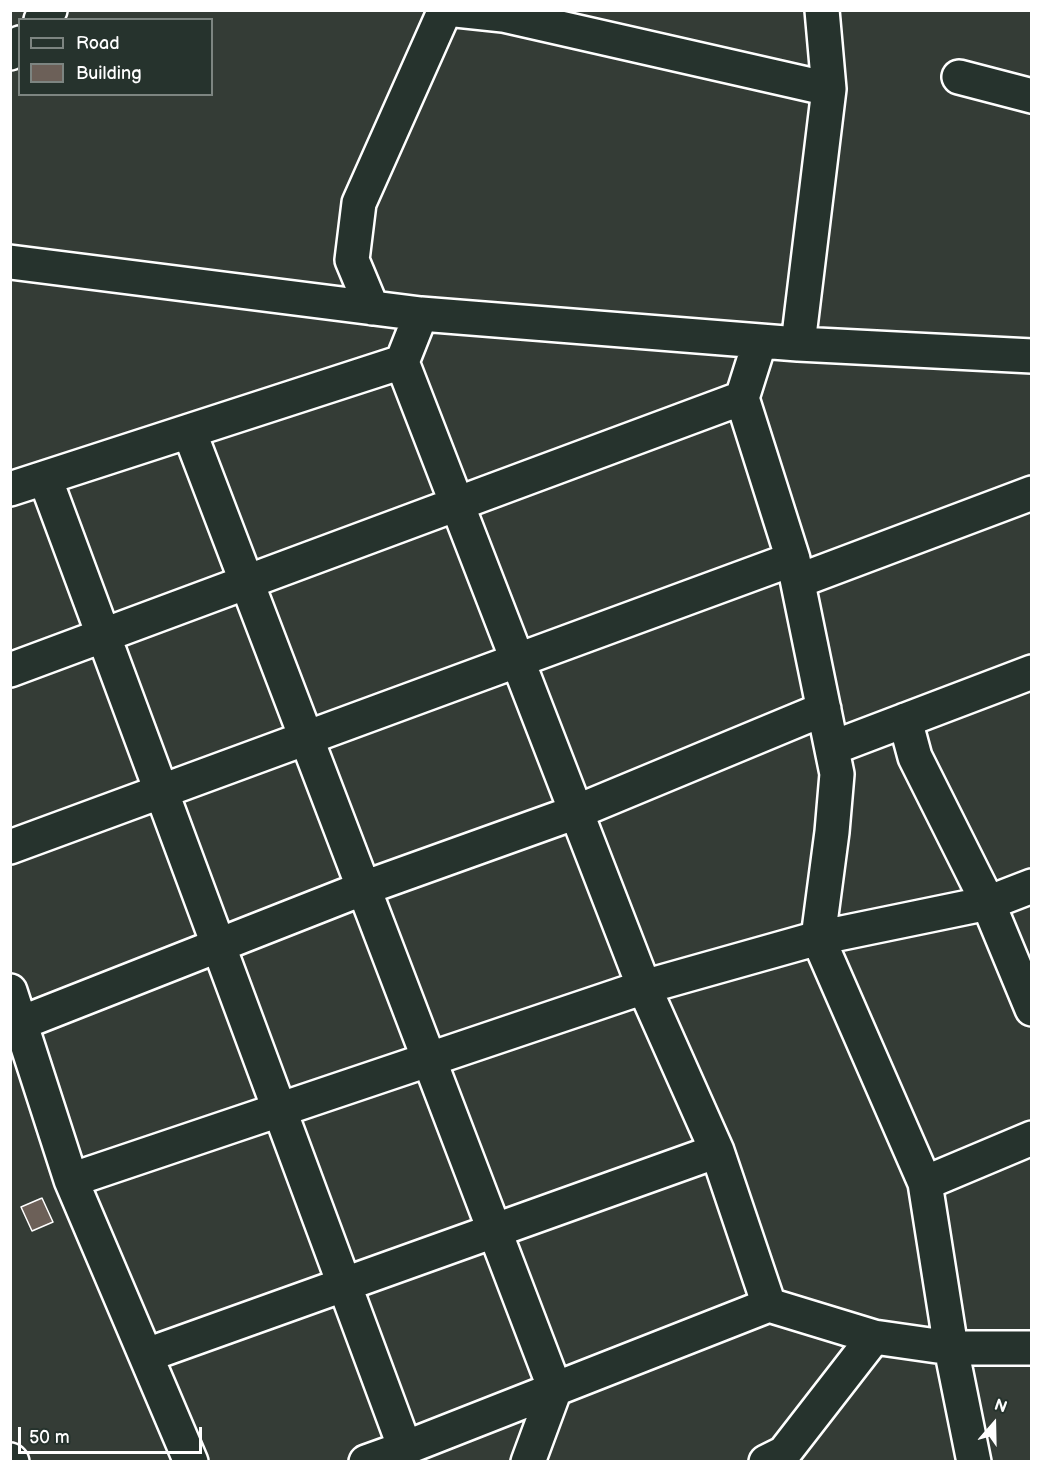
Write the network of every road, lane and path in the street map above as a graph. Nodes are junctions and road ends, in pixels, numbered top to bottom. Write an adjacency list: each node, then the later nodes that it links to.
1 (445, 10): 8 (street)
2 (456, 10): 6 (street)
3 (822, 10): 6 (street)
4 (959, 77): 5 (street)
5 (1030, 88)
6 (829, 89): 11 (street)
7 (10, 262): 8 (street)
8 (372, 308): 9 (street)
9 (421, 314): 10 (street); 13 (street)
10 (760, 341): 11 (street); 14 (street)
11 (798, 344): 12 (street)
12 (1032, 356)
13 (402, 362): 15 (street); 19 (street)
14 (742, 398): 19 (street); 20 (street)
15 (189, 431): 16 (street); 21 (street)
16 (45, 478): 17 (street); 22 (street)
17 (10, 489)
18 (1032, 494): 20 (street)
19 (457, 504): 21 (street); 23 (street)
20 (796, 570): 23 (street); 26 (street)
21 (247, 582): 22 (street); 28 (street)
22 (104, 635): 24 (street); 30 (street)
23 (518, 660): 28 (street); 31 (street)
24 (10, 670)
25 (1032, 672): 27 (street)
26 (824, 709): 29 (street); 31 (street)
27 (905, 720): 29 (street); 35 (street)
28 (306, 738): 30 (street); 34 (street)
29 (832, 748): 36 (street)
30 (162, 791): 32 (street); 37 (street)
31 (576, 812): 34 (street); 38 (street)
32 (10, 847)
33 (1032, 886): 35 (street)
34 (364, 888): 37 (street); 42 (street)
35 (988, 903): 36 (street); 40 (street)
36 (818, 938): 38 (street); 47 (street)
37 (219, 946): 41 (street); 43 (street)
38 (644, 987): 42 (street); 45 (street)
39 (10, 991): 41 (street)
40 (1032, 1009)
41 (21, 1023): 46 (street)
42 (429, 1060): 43 (street); 48 (street)
43 (280, 1110): 46 (street); 49 (street)
44 (1032, 1138): 47 (street)
45 (717, 1151): 48 (street); 50 (street)
46 (71, 1180): 54 (street)
47 (925, 1183): 52 (street)
48 (494, 1230): 49 (street); 55 (street)
49 (344, 1284): 54 (street); 56 (street)
50 (769, 1305): 51 (street); 55 (street)
51 (874, 1337): 52 (street); 57 (street)
52 (951, 1348): 53 (street); 61 (street)
53 (1032, 1348)
54 (147, 1354): 58 (street)
55 (555, 1389): 56 (street); 60 (street)
56 (405, 1448): 59 (street)
57 (779, 1459)
58 (191, 1461)
59 (366, 1461)
60 (528, 1461)
61 (974, 1461)

